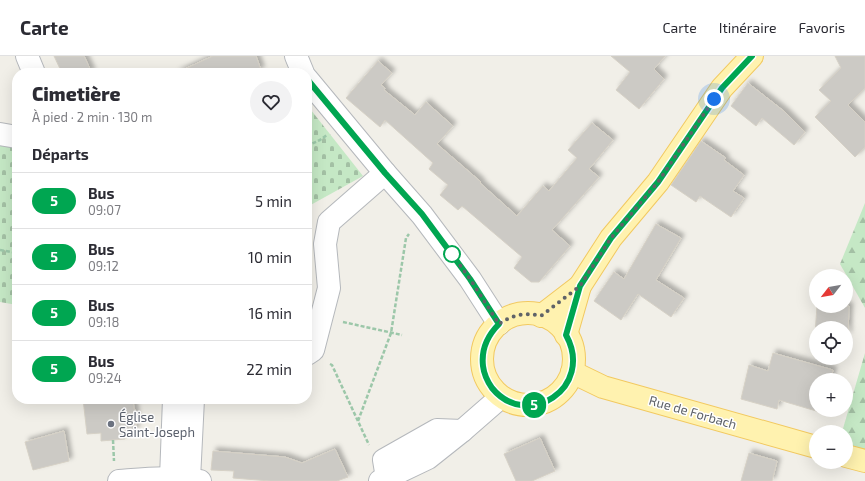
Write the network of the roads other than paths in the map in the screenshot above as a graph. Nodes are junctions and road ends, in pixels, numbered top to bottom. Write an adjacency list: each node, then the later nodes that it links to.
1 (27, 56): 4 (street)
2 (296, 56): 5 (street)
3 (752, 56): 10 (main road)
4 (32, 68)
5 (301, 68)
6 (312, 85): 9 (street)
7 (0, 134): 8 (street)
8 (12, 136)
9 (385, 173): 12 (street); 14 (street)
10 (580, 286): 11 (main road); 13 (main road)
11 (541, 316): 12 (main road); 13 (main road)
12 (499, 324): 16 (main road)
13 (566, 335): 15 (main road)
14 (316, 358)
15 (572, 372): 16 (main road); 19 (main road, Rue de Forbach)
16 (501, 397): 23 (street)
17 (175, 404): 22 (street)
18 (193, 404): 22 (street)
19 (809, 445)
20 (853, 458): 21 (main road)
21 (865, 461)
22 (187, 479): 24 (street)
23 (384, 479)
24 (119, 481)

